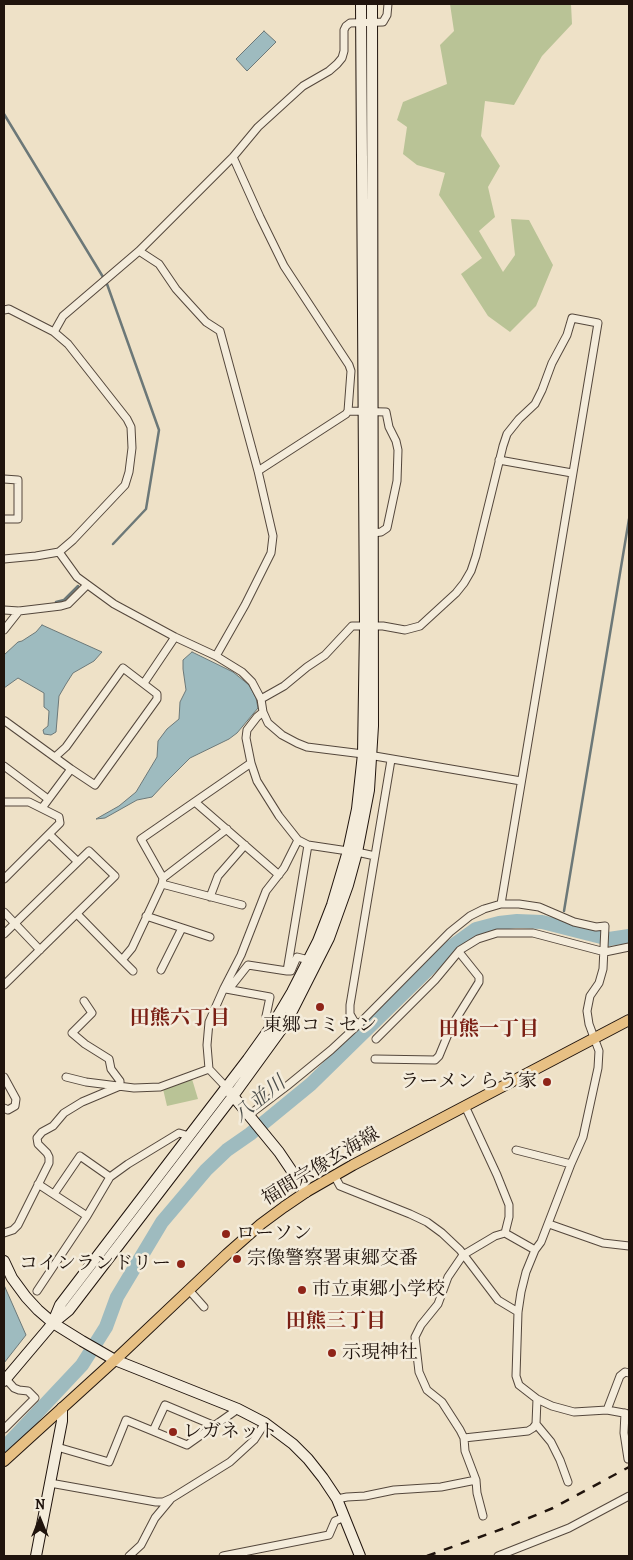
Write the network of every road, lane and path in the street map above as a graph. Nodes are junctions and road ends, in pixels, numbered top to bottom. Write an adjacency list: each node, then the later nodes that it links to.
1 (361, 4): 4 (street)
2 (372, 4): 5 (street)
3 (388, 4): 5 (street)
4 (361, 22): 5 (street); 6 (street); 11 (street)
5 (372, 22): 12 (street)
6 (233, 157): 7 (street); 10 (street)
7 (139, 251): 9 (street); 14 (street)
8 (4, 310): 9 (street)
9 (54, 332): 19 (street)
10 (348, 411): 11 (street); 14 (street)
11 (362, 411): 12 (street); 24 (street)
12 (373, 412): 18 (street); 18 (street)
13 (499, 460): 15 (street); 15 (street); 24 (street)
14 (258, 471): 27 (street)
15 (572, 473): 38 (street)
16 (4, 479): 17 (street)
17 (4, 519)
18 (373, 533): 24 (street)
19 (59, 552): 20 (street); 21 (street)
20 (4, 559)
21 (87, 585): 23 (street); 26 (street)
22 (4, 610): 23 (street)
23 (19, 611): 25 (street)
24 (369, 626): 29 (street); 32 (street)
25 (4, 630)
26 (175, 638): 27 (street); 28 (street)
27 (216, 656): 29 (street)
28 (144, 683): 33 (street); 37 (street)
29 (261, 699): 30 (street)
30 (263, 712): 32 (street); 35 (street)
31 (4, 722): 33 (street)
32 (367, 755): 34 (street); 48 (street)
33 (55, 757): 37 (street)
34 (391, 760): 38 (street); 49 (street)
35 (251, 763): 41 (street); 45 (street)
36 (4, 766): 39 (street)
37 (71, 769): 39 (street)
38 (521, 781): 55 (street)
39 (48, 799): 42 (street)
40 (4, 802): 42 (street)
41 (195, 802): 43 (street); 53 (street)
42 (42, 808): 44 (street)
43 (226, 828): 46 (street); 53 (street)
44 (50, 835): 50 (street); 51 (street)
45 (298, 840): 47 (street); 52 (street)
46 (245, 845): 52 (street); 54 (street)
47 (308, 845): 48 (street); 72 (street)
48 (353, 851): 49 (street); 69 (street); 87 (street)
49 (375, 856): 78 (street)
50 (77, 862): 58 (street); 60 (street)
51 (5, 875)
52 (278, 875): 74 (street)
53 (163, 881): 54 (street); 59 (street)
54 (210, 897): 56 (street)
55 (501, 904): 66 (street); 78 (street)
56 (242, 905)
57 (4, 912): 60 (street)
58 (77, 914): 65 (street); 68 (street)
59 (146, 916): 61 (street); 68 (street)
60 (15, 923): 62 (street); 65 (street)
61 (182, 928): 63 (street); 70 (street)
62 (4, 934)
63 (210, 937)
64 (629, 946): 66 (street)
65 (40, 950): 73 (street)
66 (605, 950): 67 (street); 79 (street)
67 (459, 952): 80 (street); 81 (street)
68 (122, 960): 71 (street)
69 (309, 960): 72 (street); 77 (street)
70 (161, 970)
71 (133, 971)
72 (287, 971): 74 (street)
73 (4, 985)
74 (226, 989): 77 (street); 82 (street)
75 (84, 1001): 85 (street)
76 (629, 1020): 79 (main road, 福間宗像玄海線)
77 (272, 1024): 86 (street)
78 (359, 1024): 90 (street)
79 (595, 1038): 88 (main road, 福間宗像玄海線); 93 (street)
80 (376, 1039)
81 (376, 1058)
82 (208, 1070): 85 (street); 86 (street)
83 (4, 1076): 89 (street)
84 (66, 1077): 85 (street)
85 (120, 1086): 96 (street)
86 (226, 1087): 87 (street); 91 (street)
87 (233, 1096): 90 (street); 111 (street)
88 (465, 1106): 94 (main road, 福間宗像玄海線); 102 (street)
89 (4, 1108)
90 (250, 1116): 97 (street)
91 (189, 1136): 95 (street); 111 (street)
92 (516, 1150): 93 (street)
93 (571, 1164): 100 (street)
94 (334, 1175): 97 (main road, 福間宗像玄海線); 105 (street)
95 (110, 1177): 98 (street); 99 (street)
96 (38, 1184): 98 (street); 101 (street)
97 (306, 1192): 107 (main road, 福間宗像玄海線)
98 (54, 1194): 99 (street)
99 (87, 1216): 108 (street)
100 (549, 1224): 103 (street); 104 (street)
101 (4, 1233)
102 (505, 1233): 104 (street); 105 (street)
103 (629, 1246)
104 (535, 1250): 110 (street)
105 (463, 1254): 110 (street); 125 (street)
106 (4, 1261): 111 (street)
107 (189, 1290): 109 (street); 112 (main road, 福間宗像玄海線)
108 (37, 1291)
109 (204, 1307)
110 (518, 1312): 115 (street)
111 (53, 1323): 112 (street); 114 (street)
112 (115, 1360): 116 (main road, 福間宗像玄海線); 117 (street)
113 (629, 1373): 118 (street)
114 (5, 1380): 123 (street)
115 (537, 1399): 118 (street); 121 (street)
116 (62, 1408): 126 (street); 128 (main road, 福間宗像玄海線)
117 (238, 1409): 120 (street); 122 (street)
118 (607, 1410): 119 (street)
119 (627, 1413): 127 (street)
120 (265, 1423): 133 (street); 134 (street)
121 (536, 1424): 125 (street); 130 (street)
122 (214, 1426): 124 (street); 124 (street)
123 (4, 1429)
124 (152, 1431): 126 (street)
125 (464, 1438): 129 (street)
126 (57, 1447): 131 (street)
127 (628, 1460)
128 (4, 1461)
129 (476, 1480): 134 (street); 136 (street)
130 (568, 1482)
131 (50, 1483): 133 (street); 137 (street)
132 (629, 1496): 141 (street)
133 (172, 1498): 138 (street)
134 (337, 1499): 135 (street)
135 (344, 1516): 139 (street); 140 (street)
136 (483, 1516)
137 (36, 1556)
138 (129, 1556)
139 (223, 1556)
140 (360, 1556)
141 (500, 1556)

